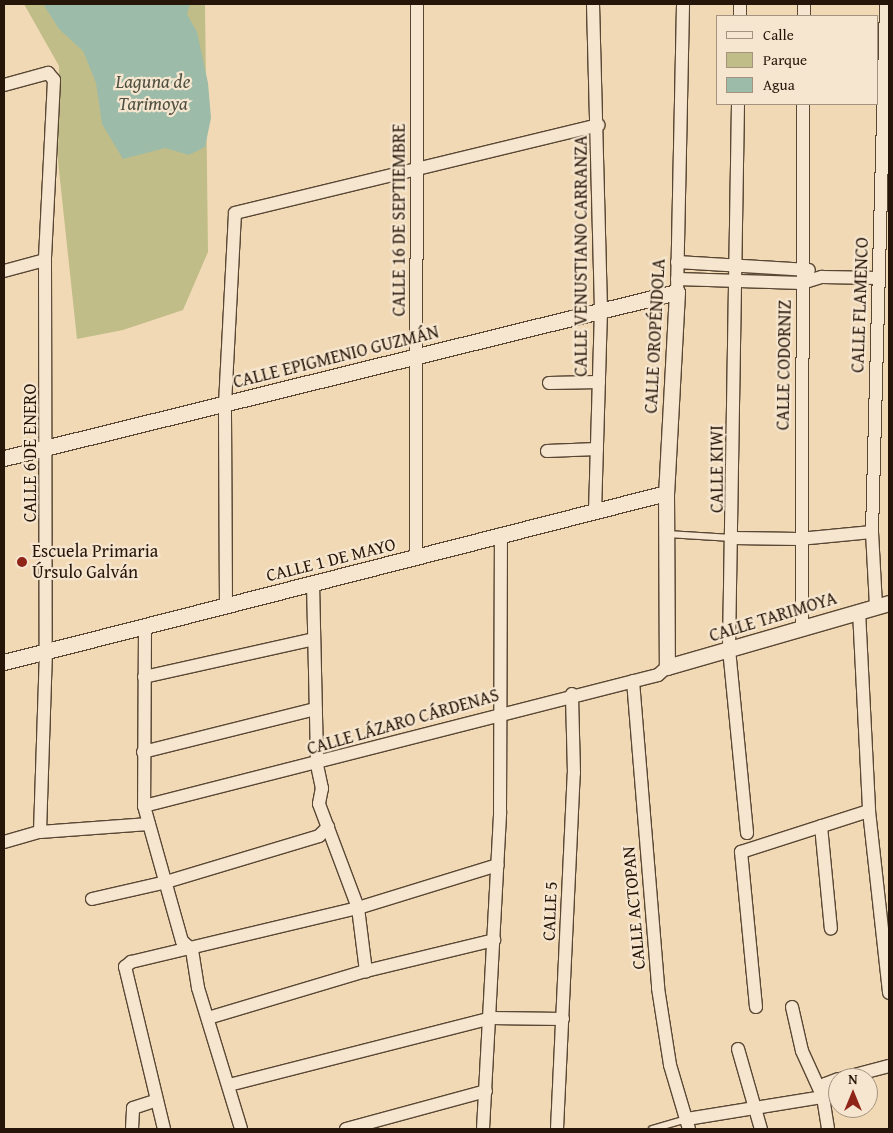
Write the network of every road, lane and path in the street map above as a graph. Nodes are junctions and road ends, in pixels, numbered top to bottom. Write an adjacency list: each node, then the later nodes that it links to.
1 (416, 4): 9 (street, CALLE 16 DE SEPTIEMBRE)
2 (593, 4): 8 (street, CALLE VENUSTIANO CARRANZA)
3 (683, 4): 11 (street, CALLE OROPÉNDOLA)
4 (886, 4): 16 (street, CALLE FLAMENCO)
5 (4, 85): 10 (street, CALLE 6 DE ENERO)
6 (738, 105): 12 (street, CALLE KIWI)
7 (803, 105): 13 (street, CALLE CODORNIZ)
8 (599, 125): 9 (street); 20 (street, CALLE VENUSTIANO CARRANZA)
9 (417, 170): 21 (street, CALLE 16 DE SEPTIEMBRE); 24 (street)
10 (45, 260): 14 (street); 25 (street, CALLE 6 DE ENERO)
11 (678, 262): 12 (street); 19 (street, CALLE OROPÉNDOLA)
12 (734, 262): 13 (street); 17 (street, CALLE KIWI)
13 (802, 266): 15 (street); 18 (street, CALLE CODORNIZ)
14 (4, 271)
15 (822, 277): 16 (street); 18 (street)
16 (879, 278): 31 (street, CALLE FLAMENCO)
17 (735, 282): 18 (street); 19 (street); 34 (street, CALLE KIWI)
18 (802, 283): 35 (street, CALLE CODORNIZ)
19 (677, 286): 20 (street, CALLE EPIGMENIO GUZMÁN); 29 (street, CALLE OROPÉNDOLA)
20 (601, 310): 21 (street, CALLE EPIGMENIO GUZMÁN); 22 (street, CALLE VENUSTIANO CARRANZA)
21 (416, 356): 24 (street, CALLE EPIGMENIO GUZMÁN); 36 (street, CALLE 16 DE SEPTIEMBRE)
22 (599, 382): 23 (street); 26 (street, CALLE VENUSTIANO CARRANZA)
23 (549, 383)
24 (225, 404): 25 (street, CALLE EPIGMENIO GUZMÁN); 39 (street)
25 (48, 447): 28 (street, CALLE EPIGMENIO GUZMÁN); 45 (street, CALLE 6 DE ENERO)
26 (597, 449): 27 (street); 30 (street, CALLE VENUSTIANO CARRANZA)
27 (546, 451)
28 (4, 458)
29 (666, 493): 30 (street, CALLE 1 DE MAYO); 33 (street, CALLE OROPÉNDOLA)
30 (595, 508): 32 (street, CALLE 1 DE MAYO)
31 (872, 532): 35 (street); 38 (street, CALLE FLAMENCO)
32 (501, 534): 36 (street, CALLE 1 DE MAYO); 52 (street)
33 (666, 534): 34 (lane); 47 (street, CALLE OROPÉNDOLA)
34 (734, 538): 35 (street); 44 (street, CALLE KIWI)
35 (799, 539): 42 (street, CALLE CODORNIZ)
36 (416, 557): 37 (street, CALLE 1 DE MAYO)
37 (313, 583): 39 (street, CALLE 1 DE MAYO); 43 (street)
38 (883, 604): 40 (street, CALLE TARIMOYA)
39 (226, 606): 41 (street, CALLE 1 DE MAYO)
40 (859, 611): 42 (street, CALLE TARIMOYA); 58 (street)
41 (145, 626): 45 (street, CALLE 1 DE MAYO); 48 (street)
42 (802, 626): 44 (street, CALLE TARIMOYA)
43 (314, 638): 48 (street); 51 (street)
44 (729, 649): 47 (street, CALLE TARIMOYA); 63 (street, CALLE KIWI)
45 (46, 652): 46 (street, CALLE 1 DE MAYO); 62 (street, CALLE 6 DE ENERO)
46 (4, 662)
47 (667, 668): 49 (street, CALLE LÁZARO CÁRDENAS)
48 (144, 677): 53 (street)
49 (633, 681): 50 (street, CALLE LÁZARO CÁRDENAS); 88 (street, CALLE ACTOPAN)
50 (572, 694): 52 (street, CALLE LÁZARO CÁRDENAS); 80 (street, CALLE 5)
51 (316, 709): 53 (street); 55 (street)
52 (499, 713): 54 (street, CALLE LÁZARO CÁRDENAS); 65 (street)
53 (144, 752): 57 (street)
54 (344, 755): 55 (street, CALLE LÁZARO CÁRDENAS); 56 (street)
55 (317, 765): 56 (street); 57 (street, CALLE LÁZARO CÁRDENAS)
56 (322, 788): 61 (street)
57 (144, 806): 59 (street)
58 (869, 811): 60 (street); 69 (street)
59 (149, 824): 62 (street); 66 (street)
60 (821, 826): 70 (street); 76 (street)
61 (328, 827): 66 (street); 68 (street)
62 (40, 832): 64 (street)
63 (747, 833)
64 (4, 842)
65 (498, 865): 68 (street); 71 (street)
66 (166, 882): 67 (street); 72 (street)
67 (92, 899)
68 (358, 908): 73 (street); 74 (street)
69 (886, 909): 75 (street)
70 (832, 929)
71 (494, 940): 74 (street); 79 (street)
72 (180, 947): 73 (street); 86 (street)
73 (192, 950): 78 (street)
74 (366, 971): 78 (street)
75 (889, 993)
76 (756, 1007)
77 (792, 1007): 85 (street)
78 (208, 1018): 83 (street)
79 (491, 1018): 80 (street); 83 (street); 84 (street)
80 (564, 1019): 94 (street, CALLE 5)
81 (738, 1049): 87 (street)
82 (828, 1083): 85 (street)
83 (228, 1085): 91 (street)
84 (486, 1091): 92 (street); 93 (street)
85 (823, 1097): 87 (street); 97 (street)
86 (155, 1101): 89 (street); 90 (street)
87 (754, 1106): 88 (street); 96 (street)
88 (688, 1124): 95 (lane)
89 (132, 1129)
90 (164, 1129)
91 (241, 1129)
92 (346, 1129)
93 (483, 1129)
94 (557, 1129)
95 (652, 1129)
96 (761, 1129)
97 (828, 1129)

